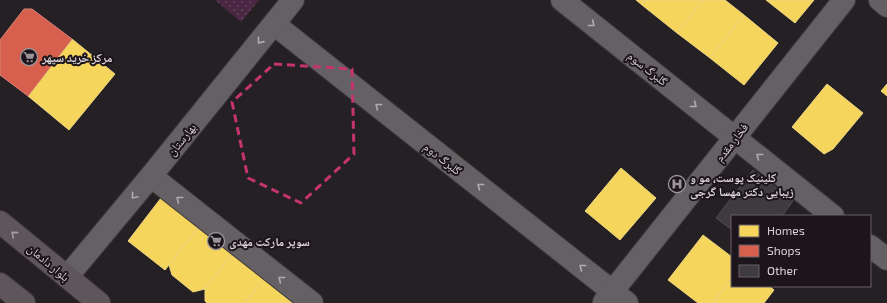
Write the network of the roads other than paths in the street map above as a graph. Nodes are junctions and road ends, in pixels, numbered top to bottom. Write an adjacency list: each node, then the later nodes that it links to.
1 (293, 0): 6 (street, بهارستان)
2 (562, 0): 7 (street, گلبرگ سوم, one-way to 7)
3 (844, 0): 7 (street, فخار مقدم)
4 (880, 0): 5 (street)
5 (887, 6)
6 (274, 24): 8 (street, بهارستان, one-way to 8); 15 (street, گلبرگ دوم, one-way to 6)
7 (735, 137): 9 (street, گلبرگ سوم, one-way to 7); 15 (street, فخار مقدم)
8 (150, 176): 13 (street, بهارستان, one-way to 13); 18 (street, one-way to 8)
9 (832, 215)
10 (0, 222): 13 (main road, بلوار دادمان, one-way to 10)
11 (871, 247): 12 (street)
12 (887, 259)
13 (67, 277): 17 (main road, بلوار دادمان)
14 (0, 284): 16 (main road)
15 (614, 299)
16 (24, 303)
17 (99, 303)
18 (312, 303)

